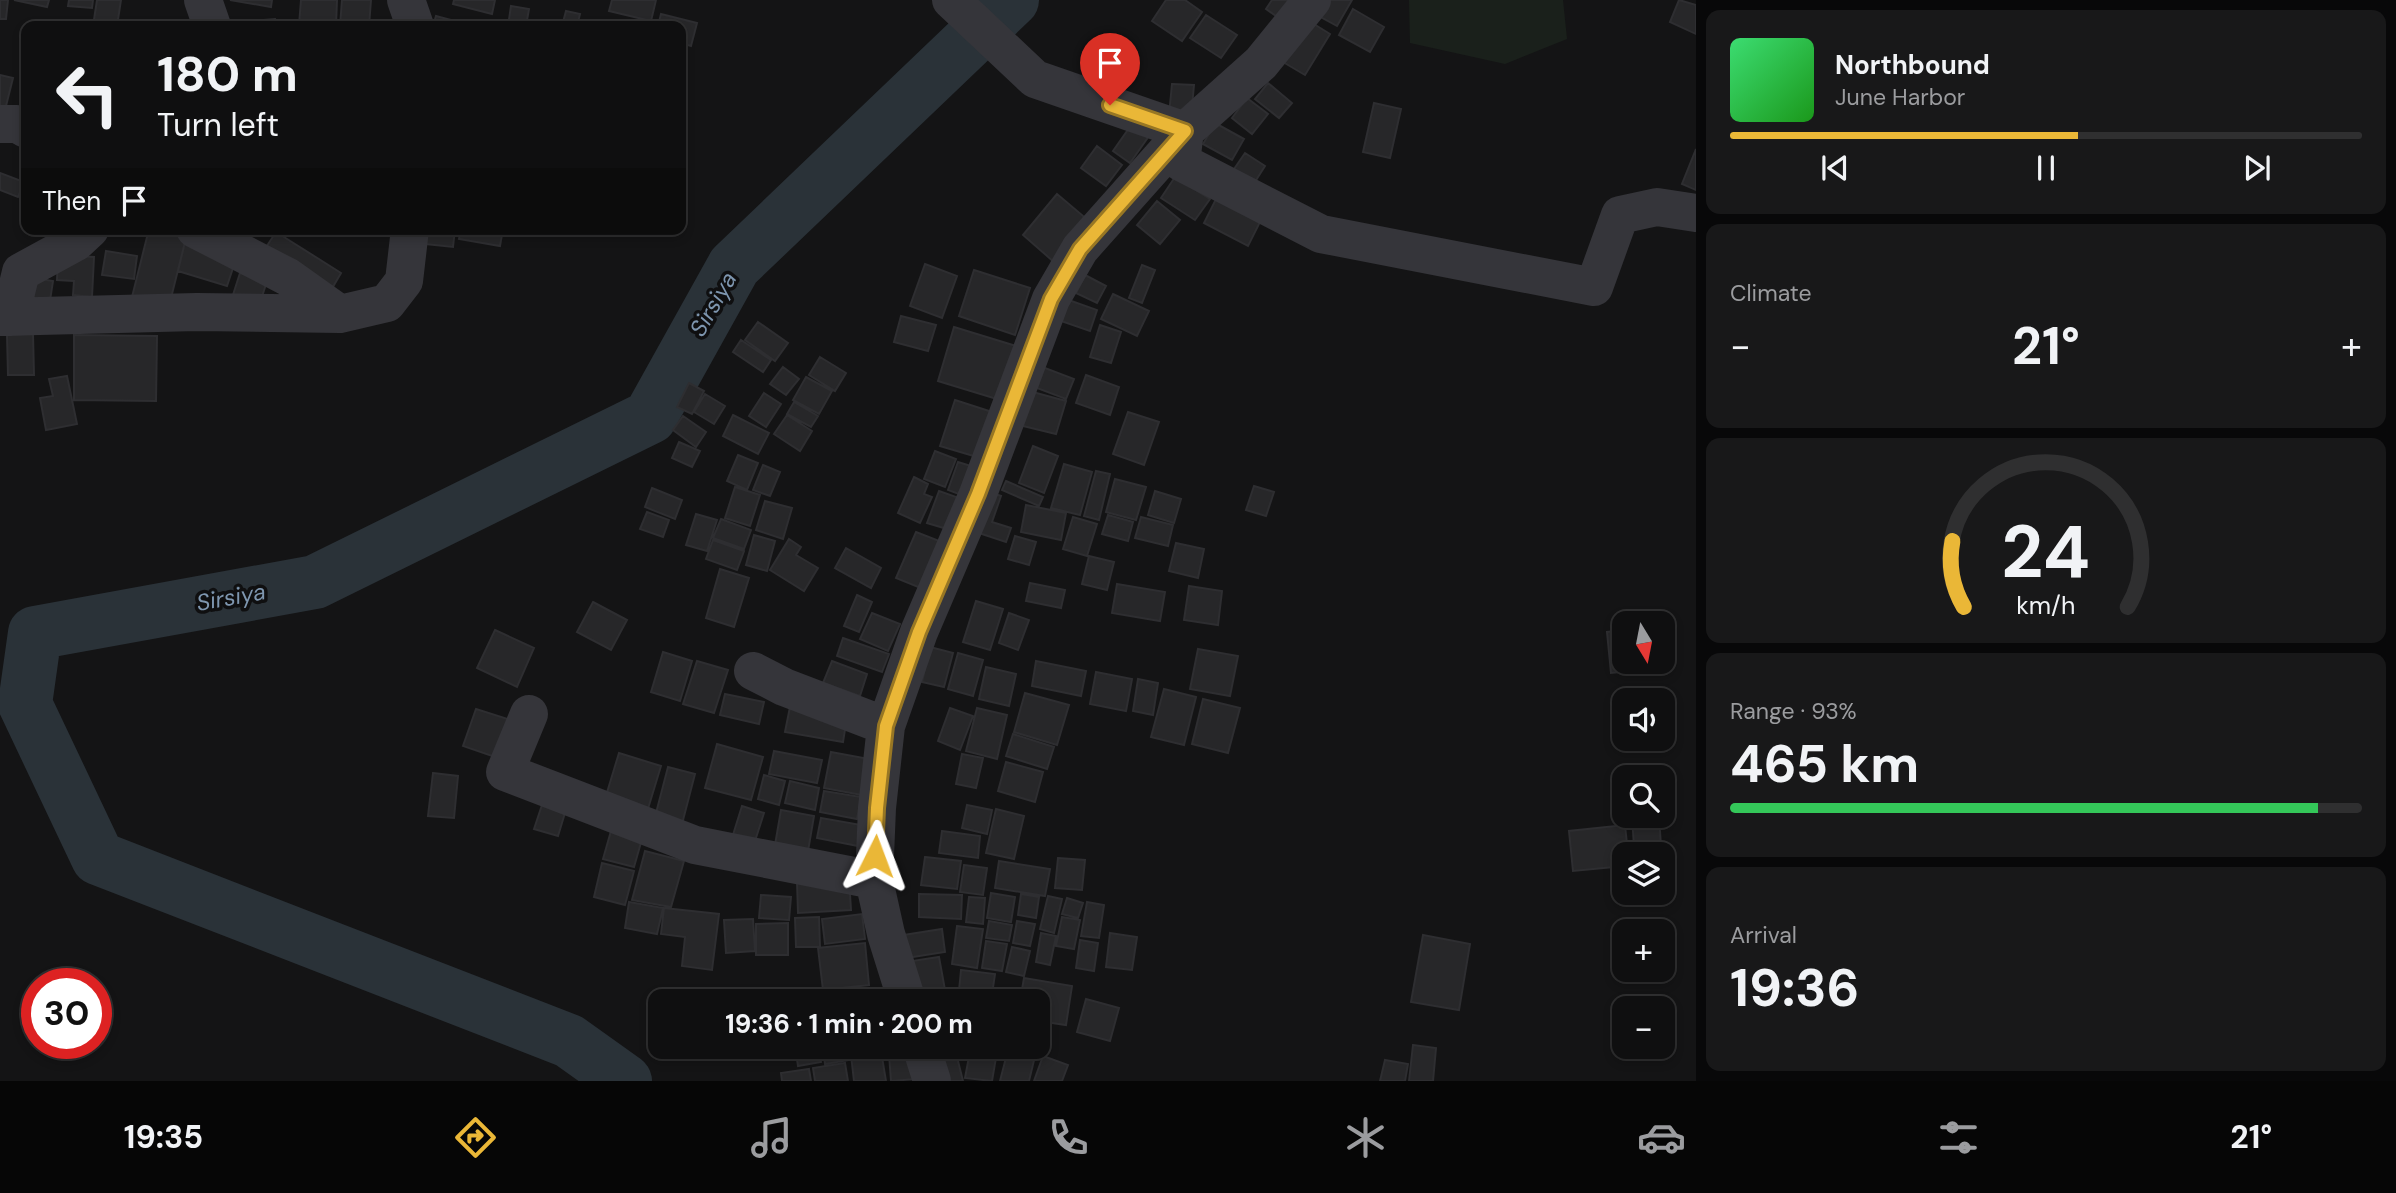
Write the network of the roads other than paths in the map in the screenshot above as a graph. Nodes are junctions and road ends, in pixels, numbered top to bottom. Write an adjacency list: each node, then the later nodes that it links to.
1 (203, 0): 5 (street)
2 (406, 0): 6 (street)
3 (951, 0): 9 (street)
4 (1312, 0): 9 (street)
5 (210, 21)
6 (413, 21)
7 (0, 124): 8 (street)
8 (21, 126)
9 (1185, 131): 10 (street); 18 (street)
10 (1696, 213)
11 (84, 235): 15 (street)
12 (207, 235): 14 (street)
13 (409, 235): 14 (street)
14 (340, 314): 15 (street)
15 (5, 317)
16 (753, 671): 18 (street)
17 (529, 714): 19 (street)
18 (886, 726): 19 (street)
19 (874, 880): 20 (street)
20 (903, 989)
21 (925, 1059): 22 (street)
22 (932, 1081)

